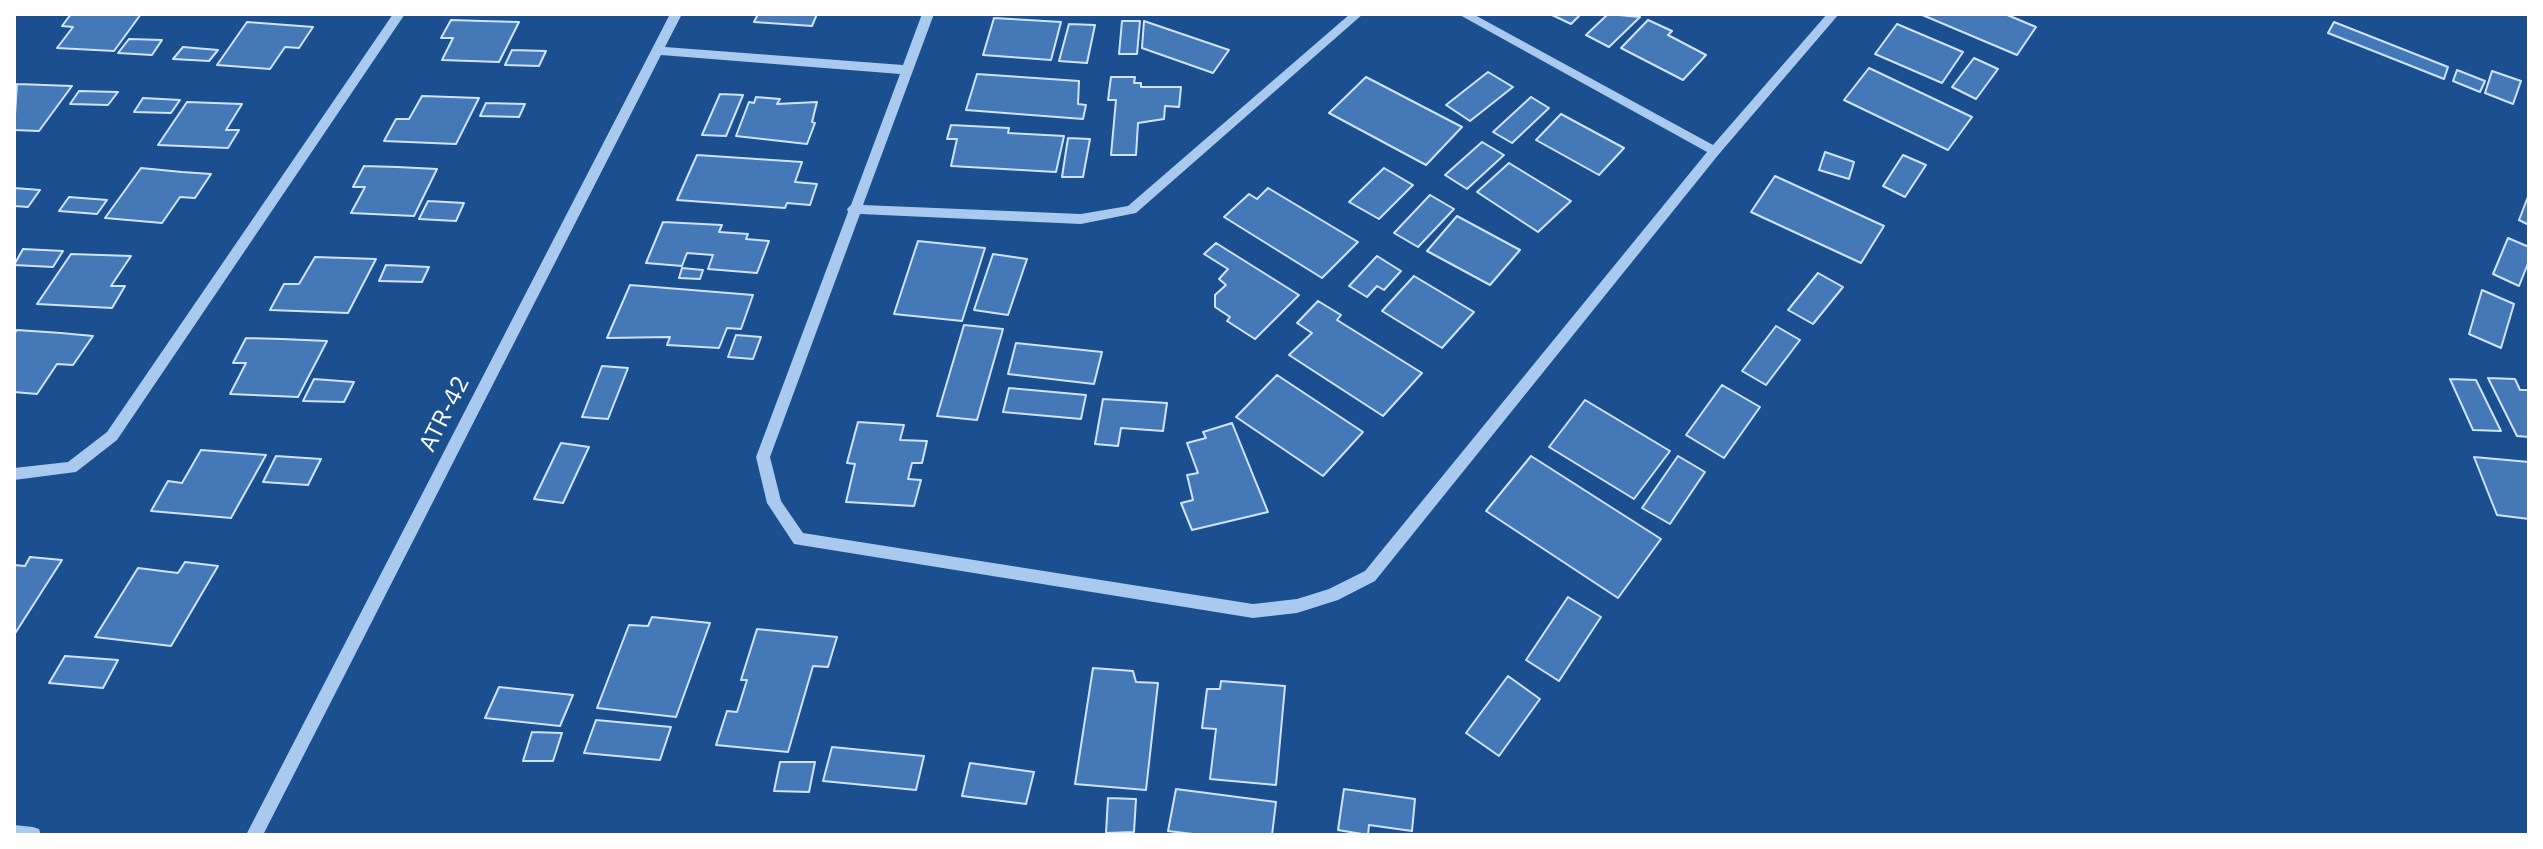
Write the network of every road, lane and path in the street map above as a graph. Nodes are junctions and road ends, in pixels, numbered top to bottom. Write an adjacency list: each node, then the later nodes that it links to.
1 (399, 14): 11 (street)
2 (676, 14): 7 (street, ATR-42)
3 (928, 14): 8 (street)
4 (1357, 14): 10 (street)
5 (1464, 14): 9 (street)
6 (1833, 14): 9 (street)
7 (658, 51): 8 (street); 14 (street, ATR-42)
8 (908, 70): 10 (street)
9 (1715, 151): 10 (street)
10 (853, 209)
11 (14, 474)
12 (14, 833): 13 (street)
13 (33, 835)
14 (254, 835)

